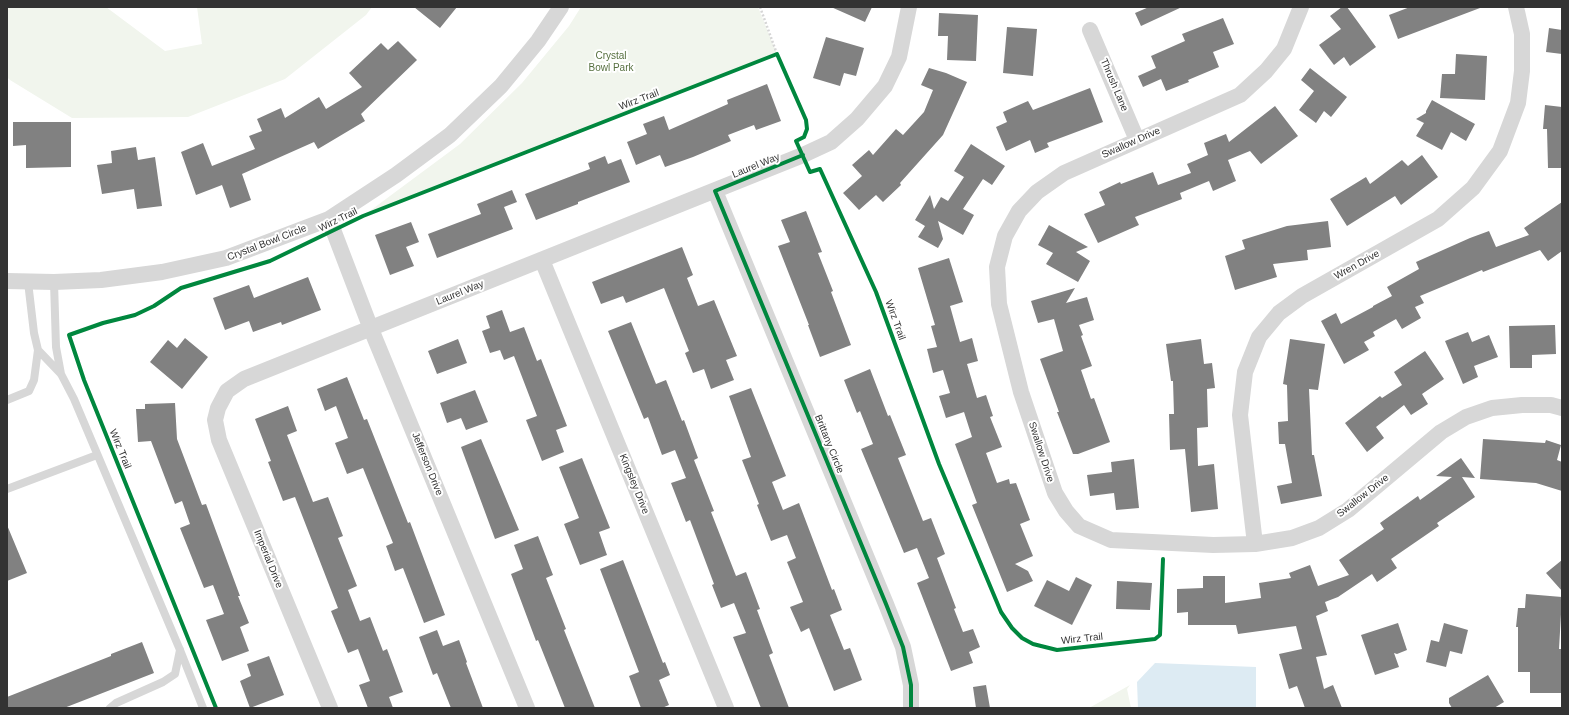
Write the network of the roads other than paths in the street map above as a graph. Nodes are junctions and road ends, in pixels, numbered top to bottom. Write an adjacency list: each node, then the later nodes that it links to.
1 (561, 7): 8 (street, Crystal Bowl Circle)
2 (909, 7): 7 (street, Laurel Way)
3 (1301, 7): 6 (street, Swallow Drive)
4 (1516, 7): 21 (street, Wren Drive)
5 (1090, 30): 6 (street, Thrush Lane)
6 (1136, 140): 21 (street, Swallow Drive)
7 (715, 191): 9 (street, Laurel Way); 28 (street, Brittany Circle)
8 (329, 219): 12 (street, Crystal Bowl Circle); 13 (street, Jefferson Drive)
9 (542, 260): 13 (street, Laurel Way); 27 (street, Kingsley Drive)
10 (7, 281): 11 (street, Crystal Bowl Circle)
11 (28, 282): 12 (street, Crystal Bowl Circle); 14 (lane)
12 (54, 282): 15 (lane)
13 (371, 329): 17 (street, Laurel Way); 26 (street, Jefferson Drive)
14 (38, 350): 15 (lane); 16 (lane)
15 (61, 374): 19 (lane)
16 (7, 400)
17 (218, 408): 25 (street, Imperial Drive)
18 (1562, 408): 21 (street, Swallow Drive)
19 (97, 455): 20 (lane); 22 (lane)
20 (7, 489)
21 (1255, 544)
22 (180, 650): 23 (lane); 24 (lane)
23 (110, 708)
24 (203, 708)
25 (330, 708)
26 (527, 708)
27 (726, 708)
28 (911, 708)

